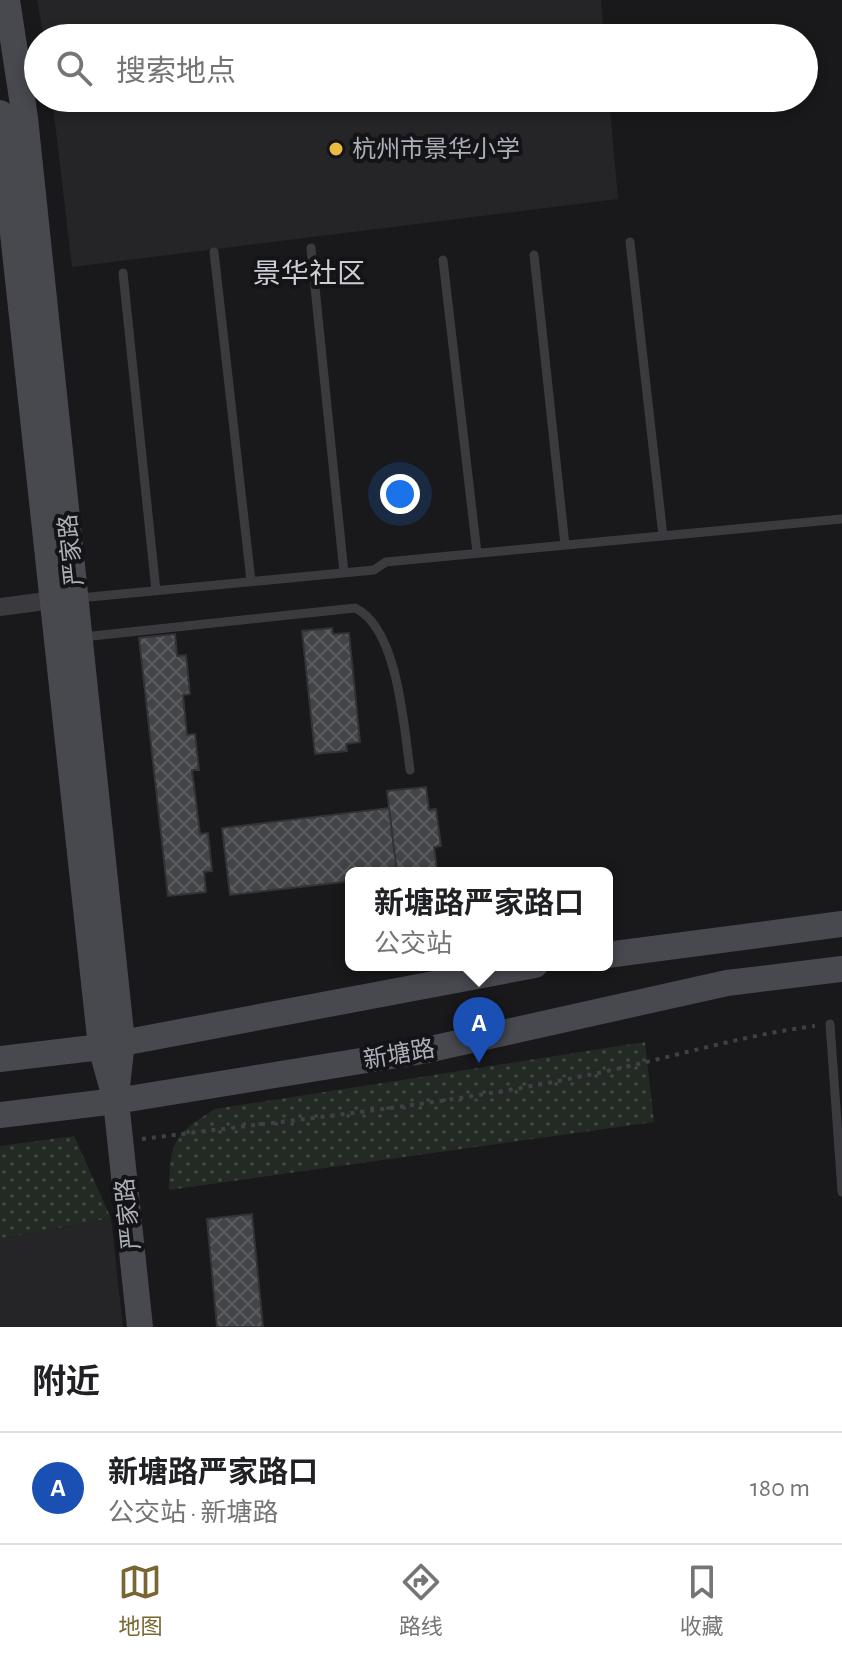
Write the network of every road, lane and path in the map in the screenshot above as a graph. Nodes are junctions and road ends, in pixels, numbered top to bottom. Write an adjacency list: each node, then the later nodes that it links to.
1 (7, 0): 16 (street, 严家路)
2 (0, 113): 16 (street, 严家路)
3 (630, 242): 10 (lane)
4 (311, 248): 13 (lane)
5 (214, 252): 14 (lane)
6 (534, 255): 11 (lane)
7 (443, 260): 12 (lane)
8 (123, 273): 15 (lane)
9 (842, 519): 10 (lane)
10 (663, 536): 11 (lane)
11 (565, 545): 12 (lane)
12 (477, 553): 13 (lane)
13 (344, 573): 14 (lane)
14 (251, 581): 15 (lane)
15 (156, 591): 16 (lane)
16 (64, 599): 17 (street); 18 (street, 严家路); 25 (street, 严家路)
17 (0, 607)
18 (80, 637): 19 (lane); 25 (street, 严家路)
19 (410, 770)
20 (842, 924): 21 (street)
21 (613, 954)
22 (842, 969): 27 (street, 新塘路)
23 (503, 971): 25 (street)
24 (830, 1024): 29 (path); 30 (lane)
25 (112, 1044): 26 (street); 27 (street, 严家路)
26 (0, 1059)
27 (116, 1101): 28 (street, 新塘路); 29 (street, 严家路)
28 (0, 1115)
29 (120, 1142): 31 (street, 严家路)
30 (842, 1192)
31 (140, 1327)

